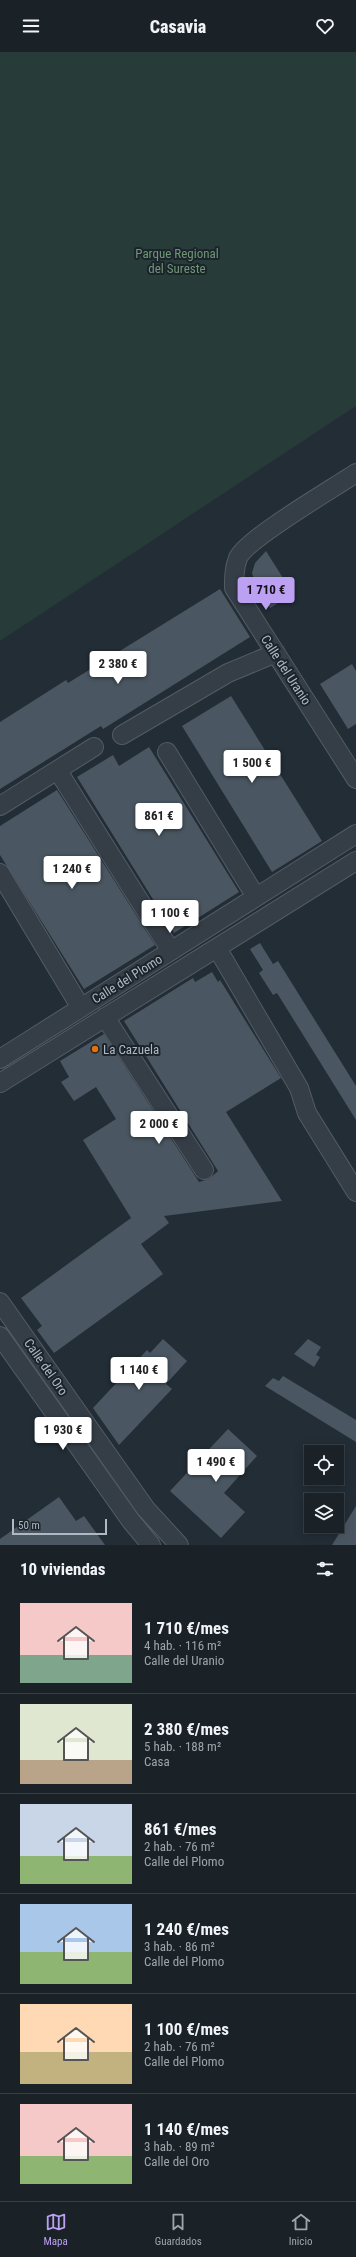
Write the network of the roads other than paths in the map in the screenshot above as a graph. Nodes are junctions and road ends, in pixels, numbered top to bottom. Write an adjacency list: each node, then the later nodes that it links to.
1 (356, 473): 2 (street, Calle del Uranio)
2 (276, 653): 3 (street); 7 (street, Calle del Uranio)
3 (122, 735)
4 (94, 747): 6 (street)
5 (167, 752): 12 (street)
6 (58, 771): 8 (street); 14 (street)
7 (356, 779)
8 (0, 806)
9 (356, 834): 12 (street, Calle del Plomo)
10 (356, 862): 13 (street, Calle del Plomo)
11 (0, 873): 15 (street)
12 (256, 897): 14 (street, Calle del Plomo)
13 (217, 948): 16 (street, Calle del Plomo); 20 (street)
14 (171, 951): 15 (street, Calle del Plomo)
15 (82, 1008): 17 (street, Calle del Plomo)
16 (105, 1017): 18 (street, Calle del Plomo); 19 (street)
17 (0, 1059)
18 (0, 1083)
19 (204, 1170)
20 (356, 1192)
21 (0, 1302): 24 (street, Calle del Oro)
22 (0, 1336): 23 (street)
23 (151, 1545)
24 (179, 1545)

